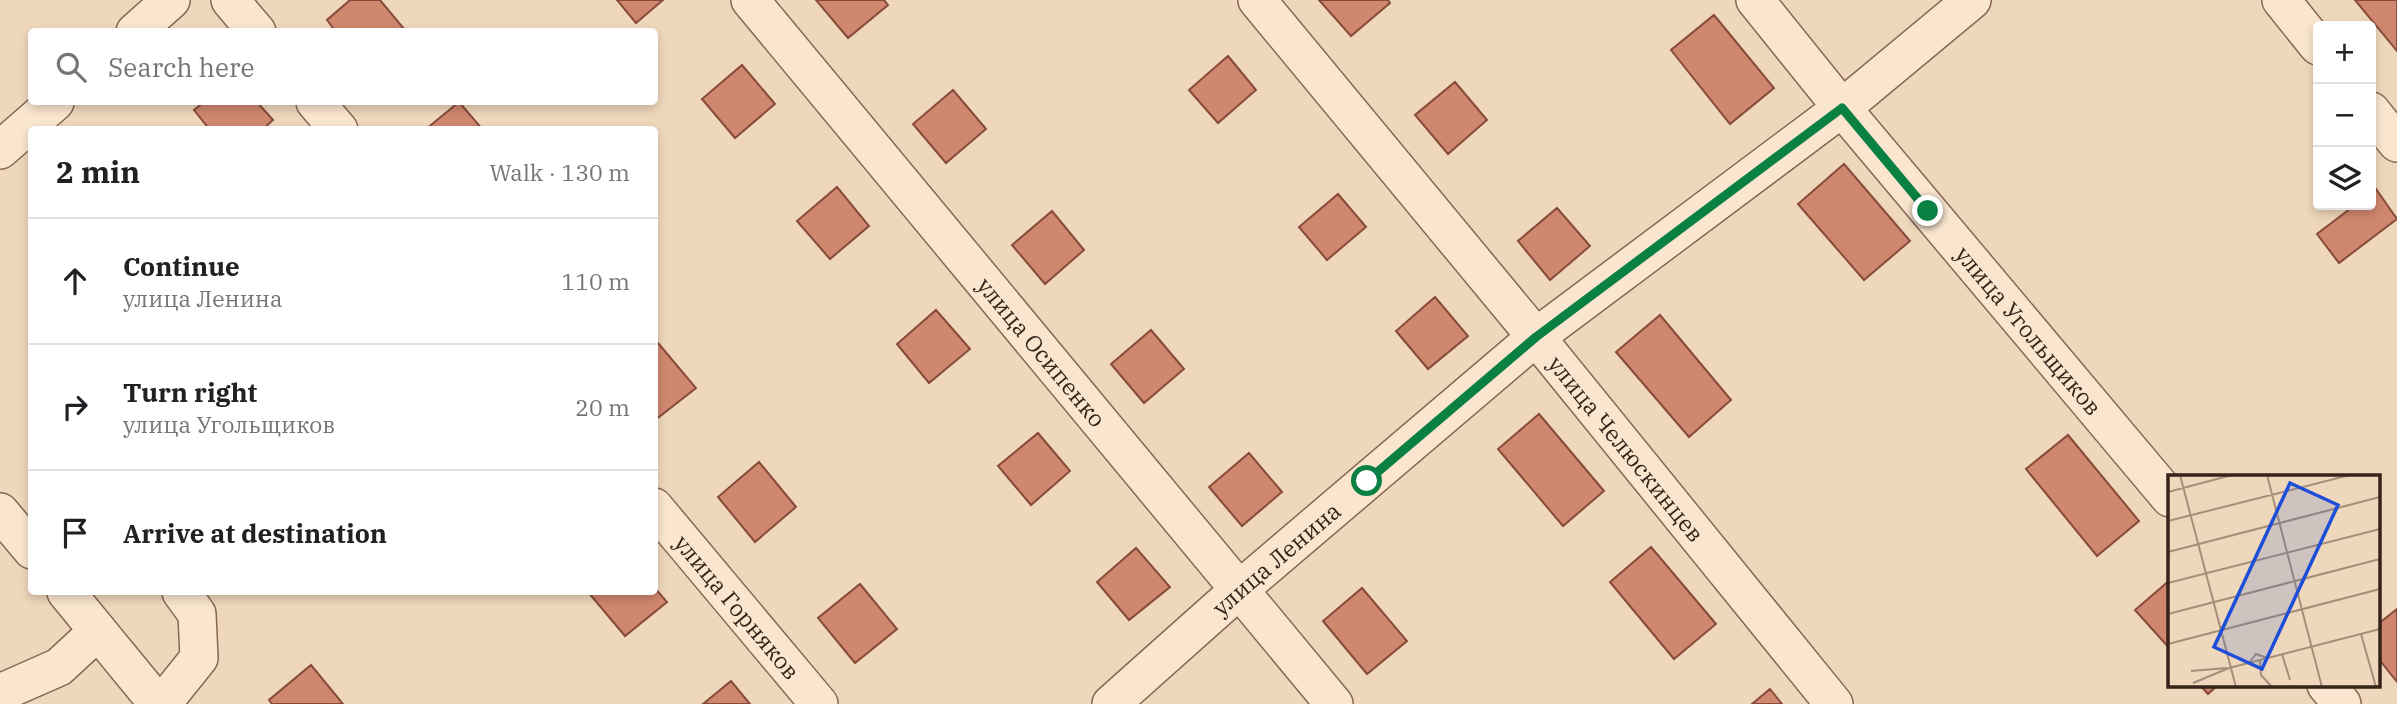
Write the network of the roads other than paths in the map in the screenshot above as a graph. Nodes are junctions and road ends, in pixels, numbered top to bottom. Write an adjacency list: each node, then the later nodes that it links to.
1 (172, 0): 8 (street)
2 (230, 0): 9 (street)
3 (750, 0): 23 (street, улица Осипенко)
4 (1256, 0): 18 (street, улица Челюскинцев)
5 (1755, 0): 13 (street, улица Угольщиков)
6 (1972, 0): 13 (street, улица Ленина)
7 (2281, 0): 10 (street)
8 (140, 28)
9 (254, 28)
10 (2313, 40)
11 (52, 105): 17 (street)
12 (317, 105): 15 (street)
13 (1842, 108): 18 (street, улица Ленина); 19 (street, улица Угольщиков)
14 (2376, 117): 16 (street)
15 (335, 126)
16 (2397, 143)
17 (0, 150)
18 (1536, 337): 23 (street, улица Ленина); 33 (street, улица Челюскинцев)
19 (2168, 497)
20 (12, 511): 22 (street)
21 (658, 513): 30 (street, улица Горняков)
22 (28, 542)
23 (1240, 589): 31 (street, улица Ленина); 32 (street, улица Осипенко)
24 (68, 595): 26 (street)
25 (183, 595): 29 (street)
26 (98, 631): 28 (street); 29 (street)
27 (2327, 686): 34 (street)
28 (0, 693)
29 (160, 704)
30 (819, 704)
31 (1111, 704)
32 (1334, 704)
33 (1835, 704)
34 (2342, 704)

